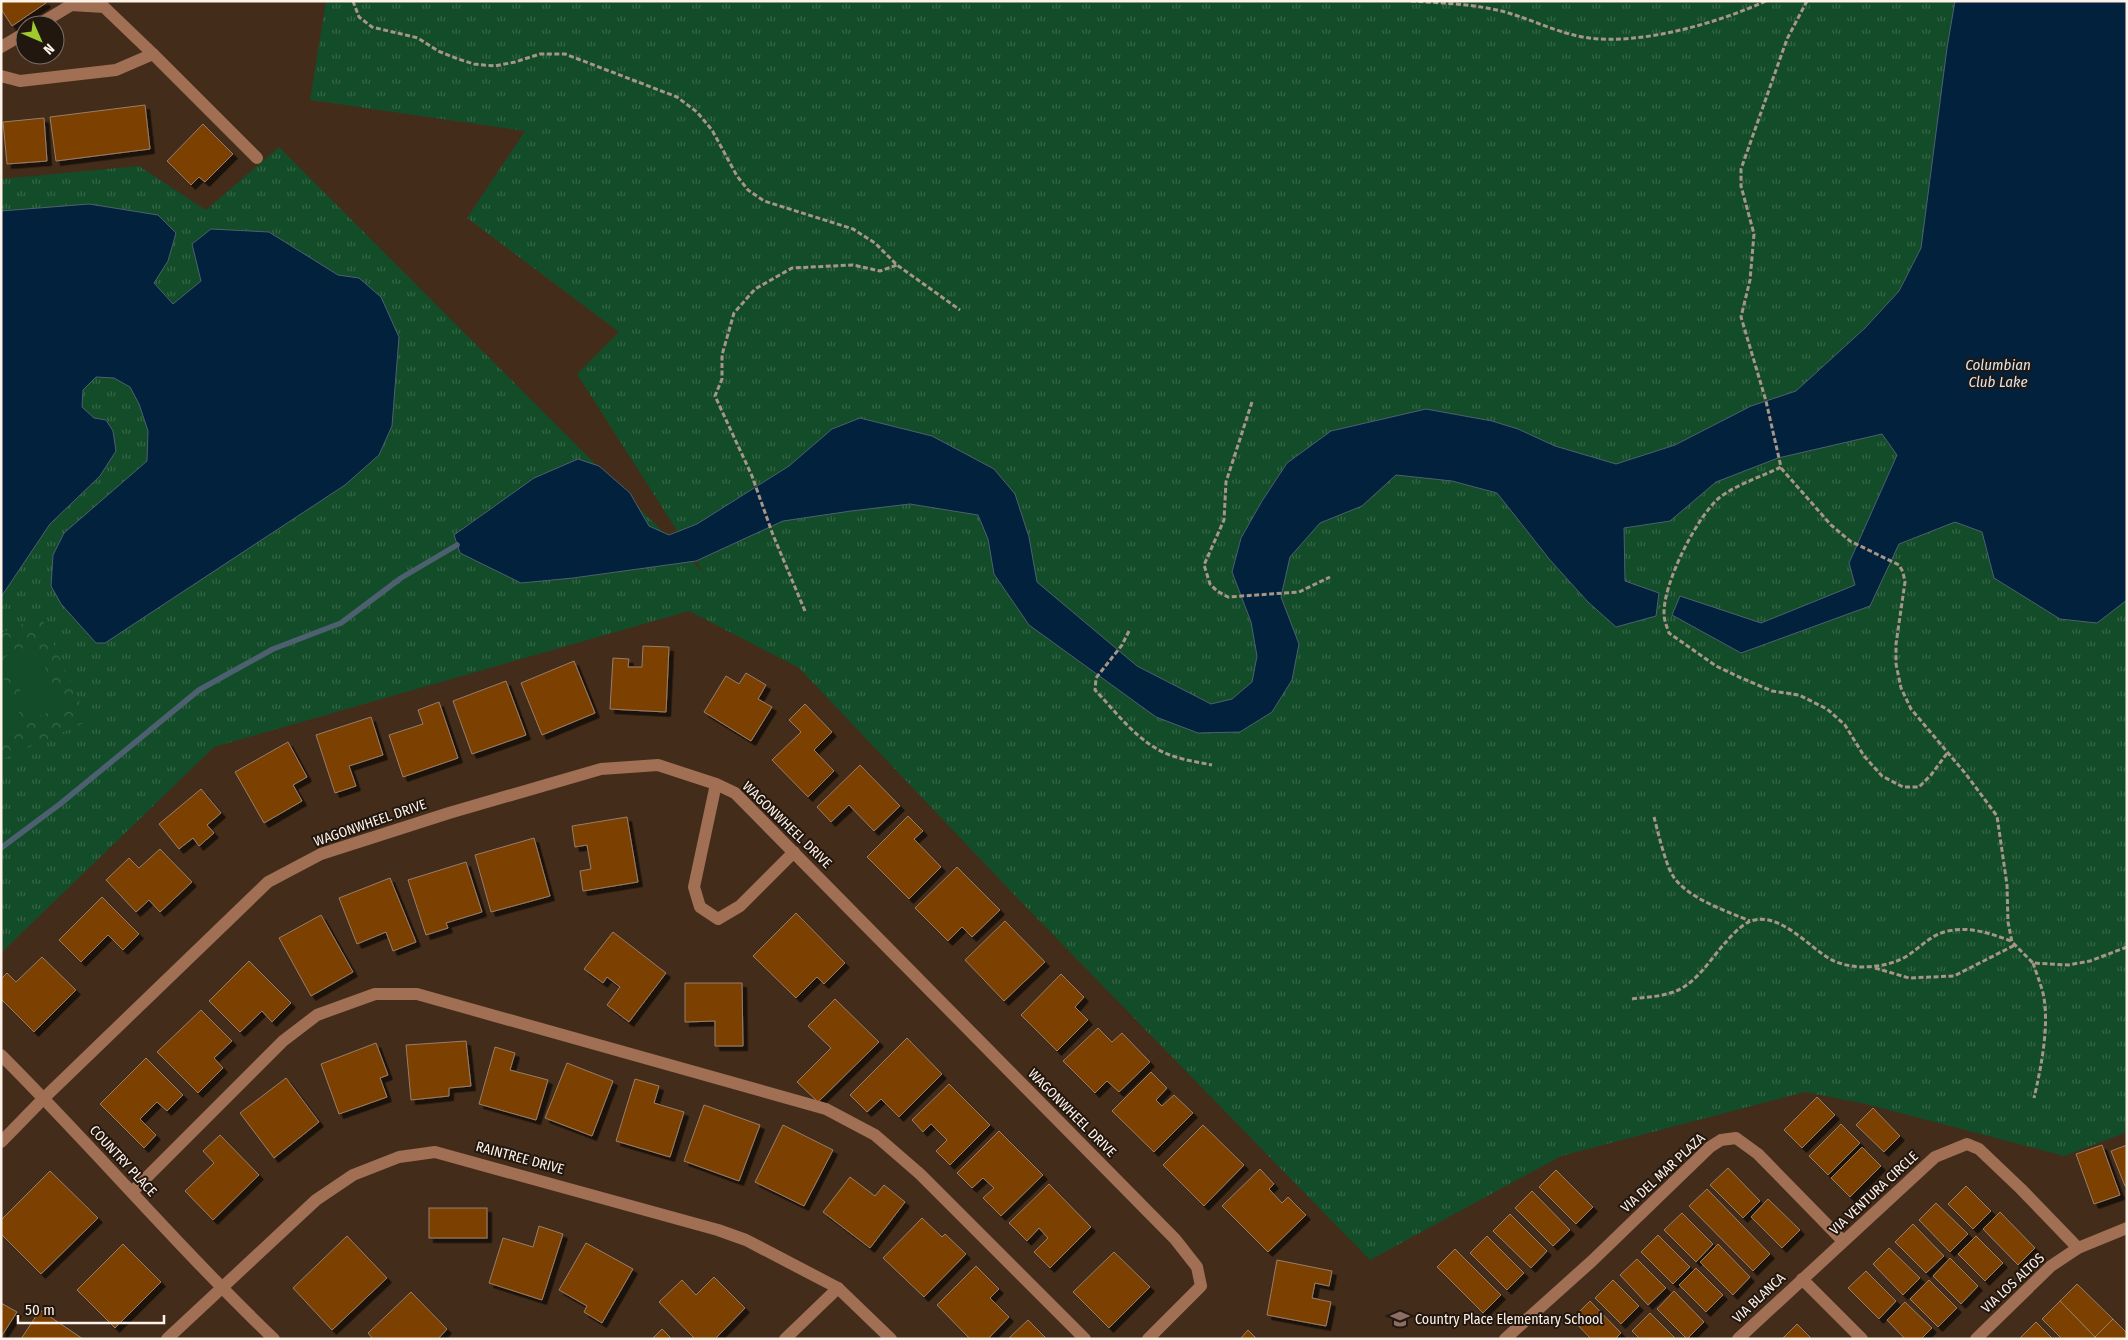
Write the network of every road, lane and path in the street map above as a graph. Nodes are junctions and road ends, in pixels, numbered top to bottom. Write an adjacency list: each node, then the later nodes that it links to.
1 (353, 1): 11 (path)
2 (1411, 1): 3 (path)
3 (1766, 1)
4 (1807, 1): 14 (path)
5 (54, 15): 8 (street)
6 (15, 39): 7 (street)
7 (1, 47)
8 (153, 54): 9 (street); 10 (street)
9 (1, 76)
10 (257, 158)
11 (897, 265): 12 (path); 16 (path)
12 (960, 310)
13 (1252, 402): 15 (path)
14 (1781, 467): 18 (path); 18 (path)
15 (1330, 577)
16 (805, 611)
17 (1129, 631): 19 (path)
18 (1948, 752): 24 (path)
19 (1212, 765)
20 (716, 784): 22 (street, WAGONWHEEL DRIVE); 22 (street); 31 (street, WAGONWHEEL DRIVE)
21 (1654, 817): 23 (path)
22 (794, 852): 46 (street, WAGONWHEEL DRIVE)
23 (1750, 921): 28 (path); 29 (path)
24 (2012, 942): 25 (path); 28 (path)
25 (2015, 945): 27 (path); 28 (path)
26 (2127, 947): 27 (path)
27 (2033, 962): 32 (path)
28 (1873, 967)
29 (1632, 999)
30 (1, 1055): 31 (street, COUNTRY PLACE)
31 (44, 1098): 33 (street, WAGONWHEEL DRIVE); 34 (street, COUNTRY PLACE)
32 (2034, 1098)
33 (1, 1142)
34 (132, 1192): 39 (street, COUNTRY PLACE); 45 (street)
35 (2127, 1228): 37 (street, VIA LOS ALTOS)
36 (1843, 1241): 37 (street, VIA VENTURA CIRCLE); 38 (street, VIA VENTURA CIRCLE); 47 (street, VIA DEL MAR PLAZA)
37 (2078, 1248): 50 (street, VIA LOS ALTOS)
38 (1802, 1279): 48 (street, VIA BLANCA); 49 (street)
39 (222, 1288): 40 (street, RAINTREE DRIVE); 41 (street, RAINTREE DRIVE); 42 (street, COUNTRY PLACE)
40 (838, 1288): 43 (street); 44 (street, RAINTREE DRIVE)
41 (167, 1339)
42 (274, 1339)
43 (785, 1339)
44 (891, 1339)
45 (1085, 1339)
46 (1148, 1339)
47 (1504, 1339)
48 (1738, 1339)
49 (1862, 1339)
50 (1976, 1339)

